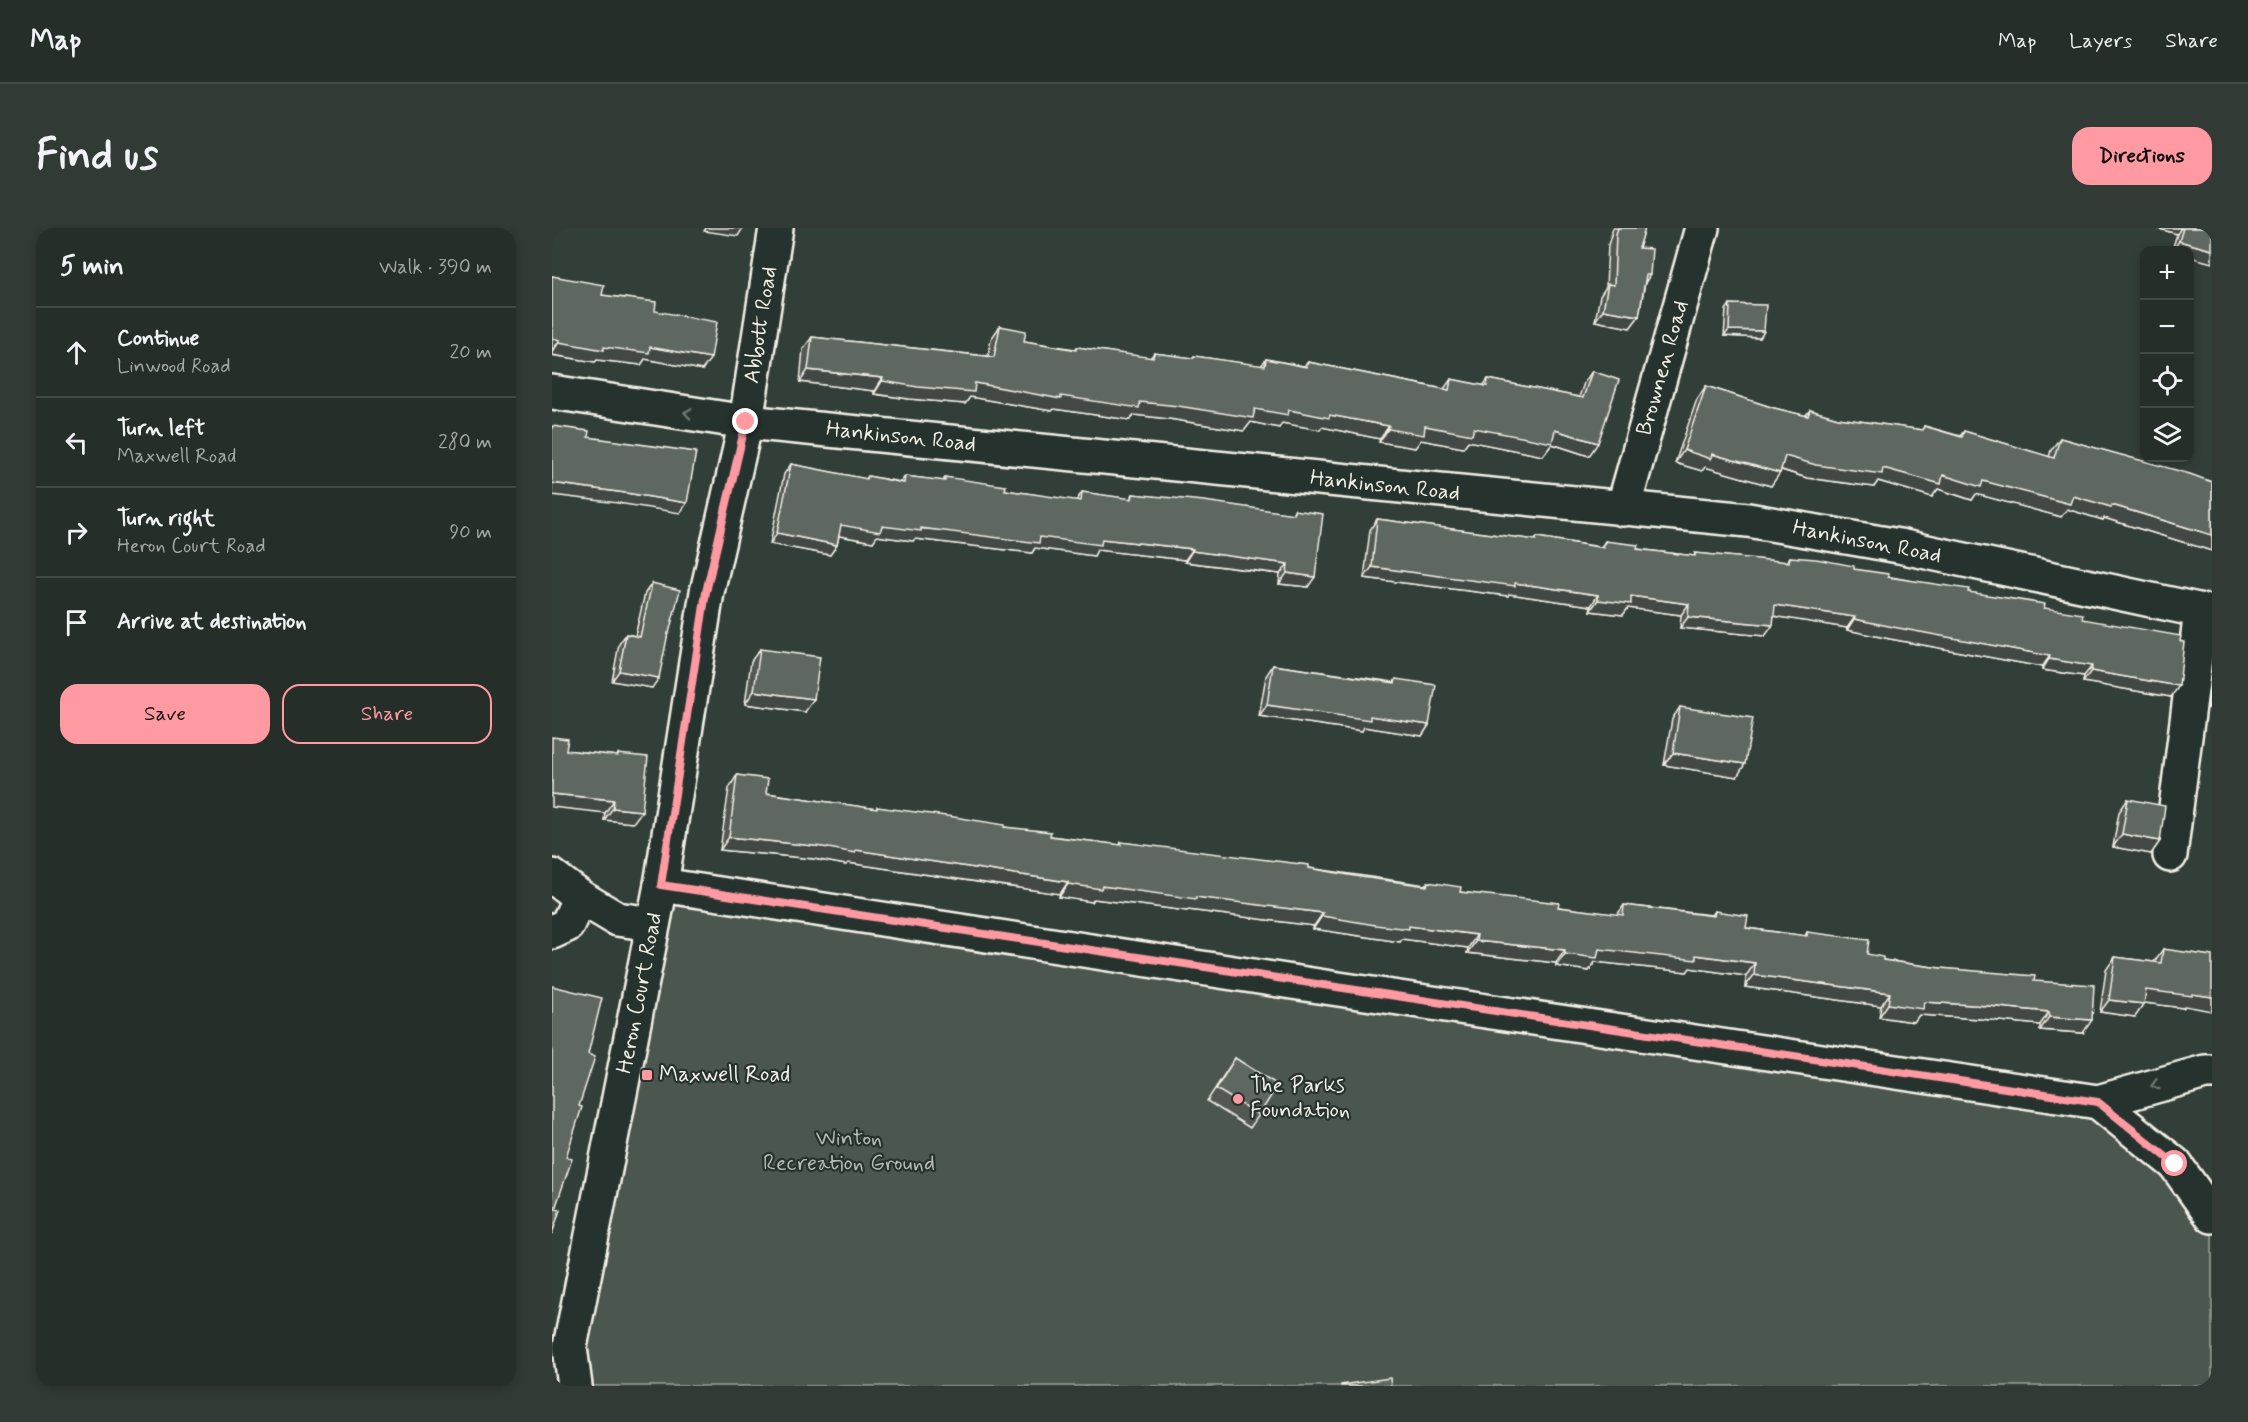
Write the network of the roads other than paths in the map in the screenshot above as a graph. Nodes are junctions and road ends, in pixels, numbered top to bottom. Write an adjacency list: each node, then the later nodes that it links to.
1 (776, 228): 4 (street, Abbott Road)
2 (1702, 228): 5 (street, Brownen Road)
3 (552, 392): 4 (street, Hankinson Road, one-way to 3)
4 (746, 422): 5 (street, Hankinson Road); 9 (street, Heron Court Road)
5 (1623, 509): 6 (street, Hankinson Road)
6 (2206, 612): 7 (street)
7 (2170, 855)
8 (552, 876): 10 (street)
9 (661, 885): 11 (street, Heron Court Road); 14 (street)
10 (580, 897): 11 (street); 12 (street)
11 (653, 924): 16 (street, Heron Court Road)
12 (552, 932)
13 (2212, 1072): 14 (street, one-way to 14)
14 (2098, 1102): 15 (street)
15 (2212, 1216)
16 (575, 1386)

